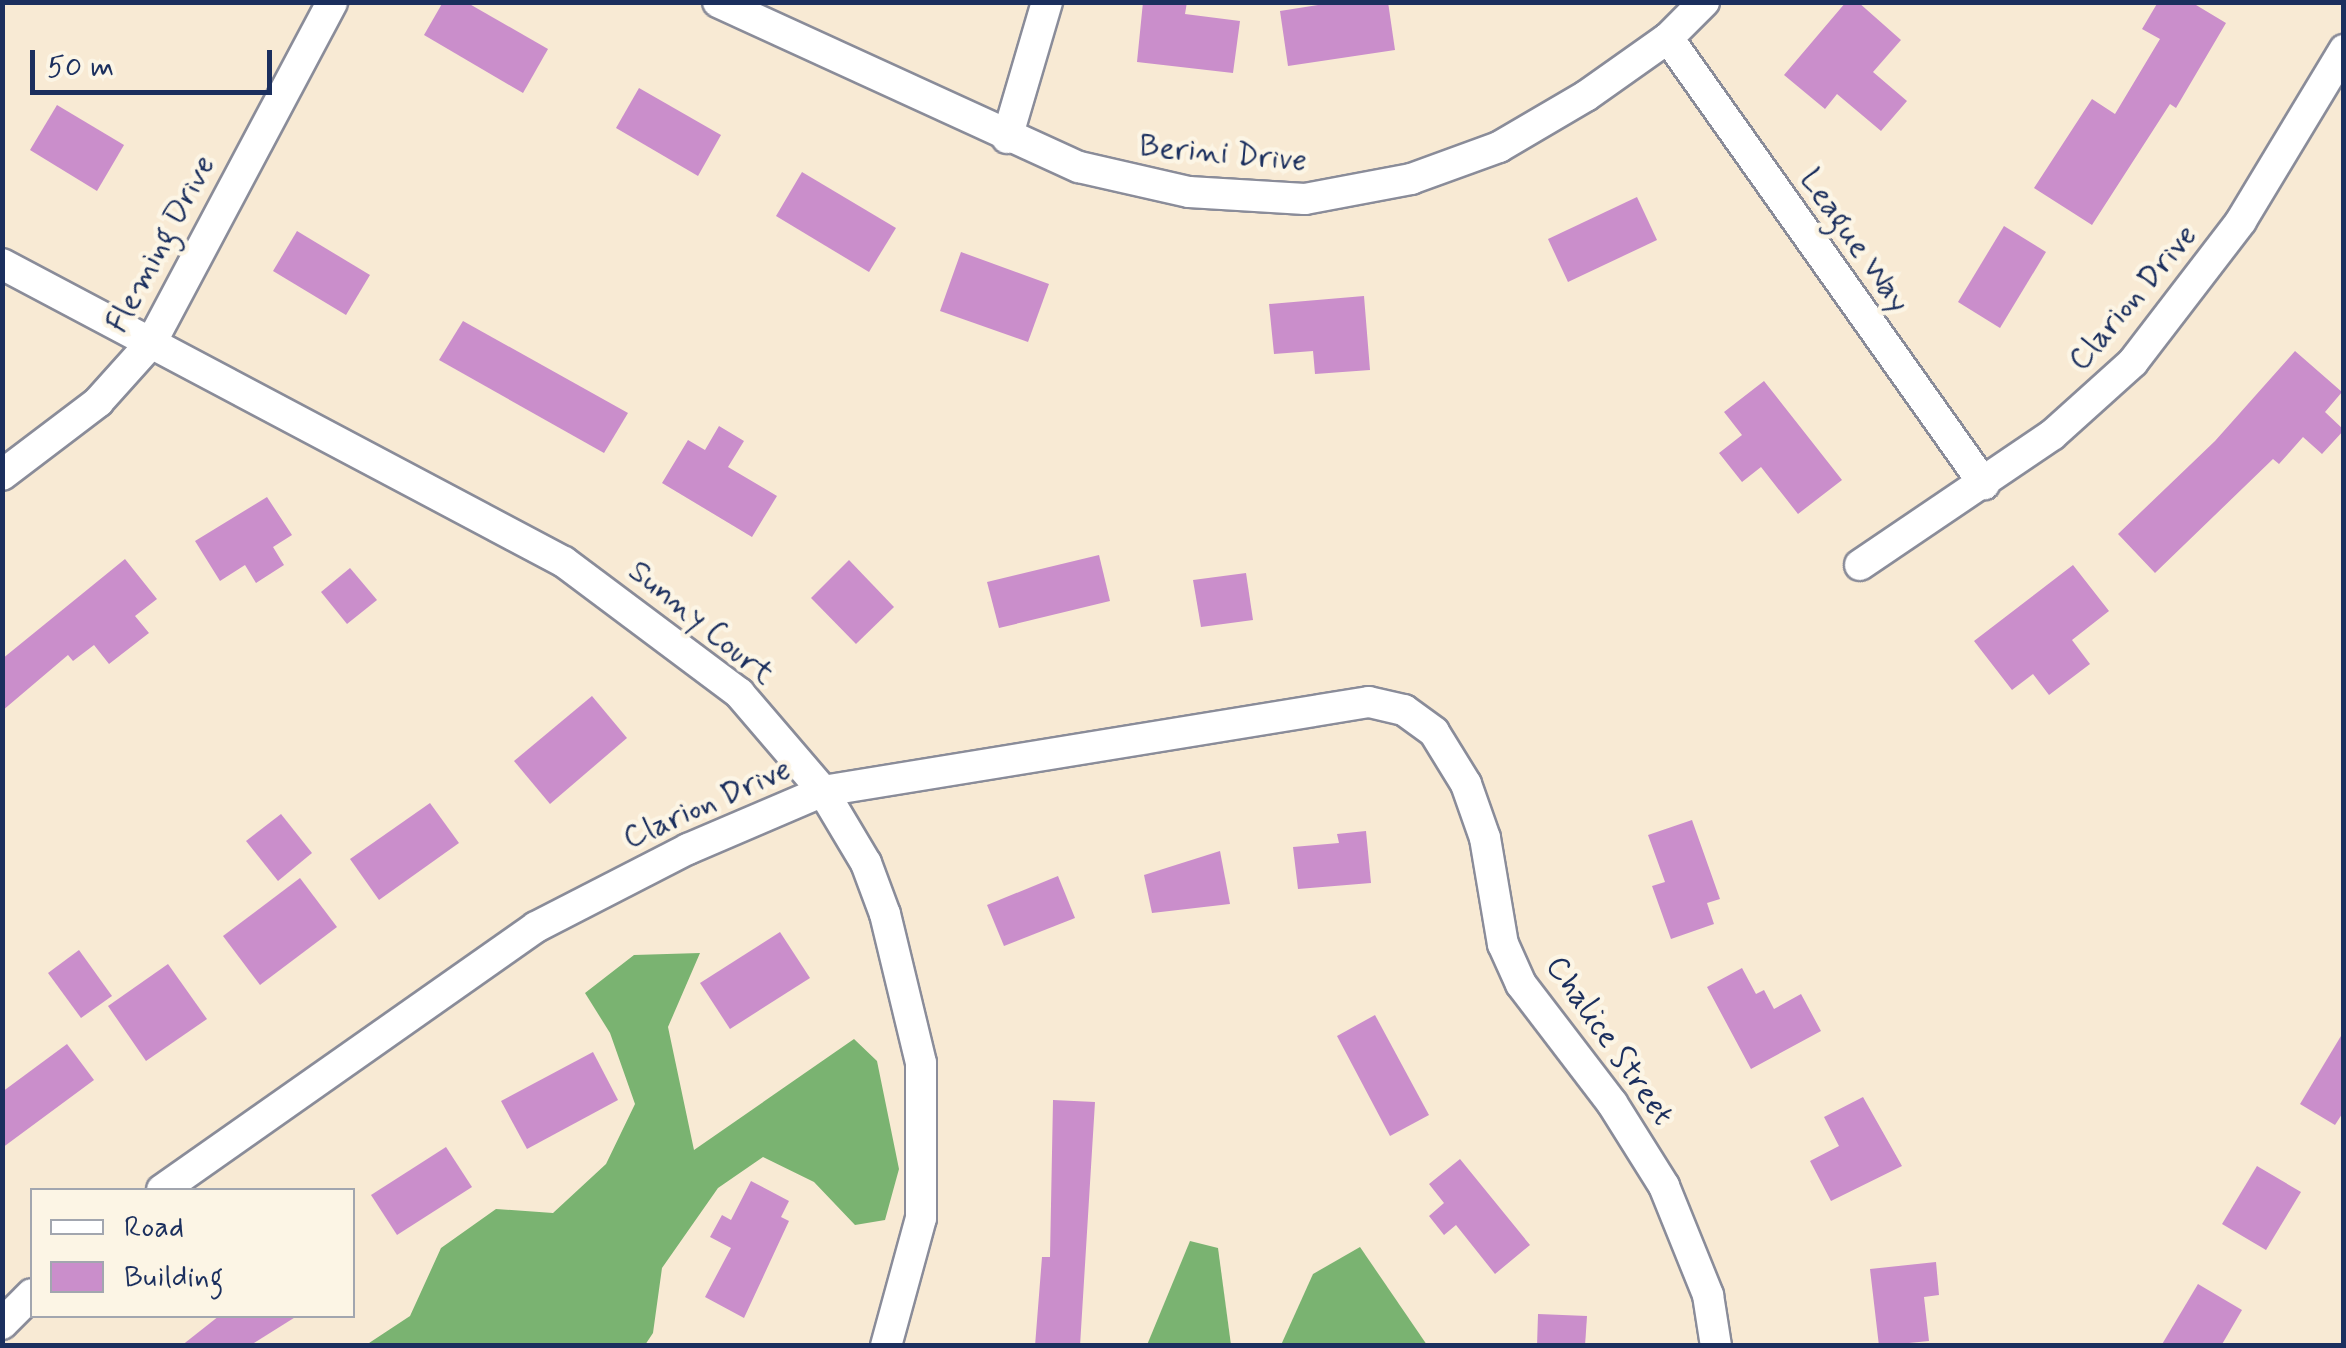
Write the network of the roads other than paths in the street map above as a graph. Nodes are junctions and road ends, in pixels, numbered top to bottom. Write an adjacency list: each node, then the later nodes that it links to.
1 (332, 2): 9 (street, Fleming Drive)
2 (718, 2): 7 (street, Berini Drive)
3 (1047, 2): 7 (street)
4 (1704, 2): 5 (street, Berini Drive)
5 (1668, 38): 7 (street, Berini Drive); 11 (street, League Way)
6 (2344, 50): 11 (street, Clarion Drive)
7 (1007, 138)
8 (2, 264): 9 (street, Sunny Court)
9 (151, 344): 10 (street, Fleming Drive); 14 (street, Sunny Court)
10 (2, 475)
11 (1984, 484): 12 (street, Clarion Drive)
12 (1860, 565)
13 (1369, 702): 14 (street, Clarion Drive); 19 (street, Chalice Street)
14 (823, 791): 15 (street, Clarion Drive); 18 (street, Sunny Court)
15 (165, 1188)
16 (30, 1296): 17 (street)
17 (2, 1324)
18 (886, 1346)
19 (1716, 1346)

